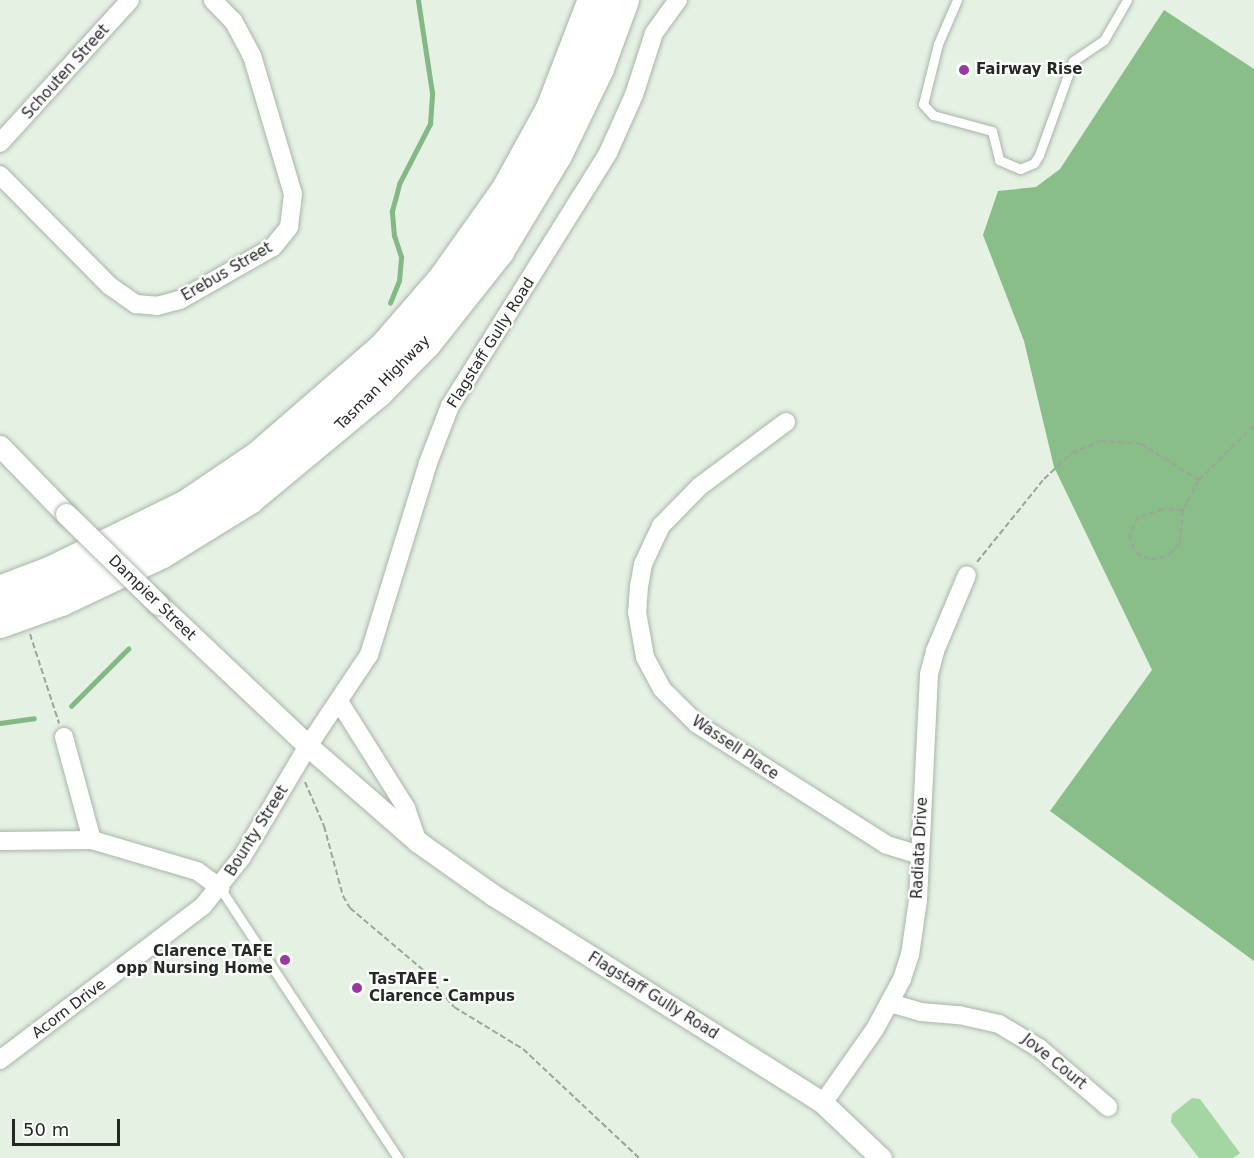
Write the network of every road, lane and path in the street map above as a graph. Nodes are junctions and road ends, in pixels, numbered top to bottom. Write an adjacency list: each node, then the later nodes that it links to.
1 (130, 0): 8 (street, Schouten Street)
2 (213, 0): 9 (street, Erebus Street)
3 (594, 0): 16 (highway, Tasman Highway)
4 (623, 0): 17 (highway, Tasman Highway)
5 (678, 0): 18 (street, Flagstaff Gully Road)
6 (957, 0): 7 (lane)
7 (1127, 0)
8 (0, 144)
9 (0, 175)
10 (786, 422): 25 (street, Wassell Place)
11 (1254, 425): 13 (path)
12 (0, 446): 20 (street, Dampier Street, bridge)
13 (1199, 480): 14 (path); 15 (path)
14 (1183, 510): 14 (path)
15 (967, 575): 25 (street, Radiata Drive)
16 (0, 592)
17 (12, 618): 19 (path)
18 (340, 703): 20 (street, Flagstaff Gully Road); 24 (street)
19 (64, 737): 22 (street)
20 (308, 746): 24 (street, Flagstaff Gully Road); 26 (street, Bounty Street)
21 (304, 780): 32 (path)
22 (92, 840): 23 (street, Bounty Street); 26 (street, Bounty Street)
23 (0, 841)
24 (418, 842): 29 (street, Flagstaff Gully Road)
25 (920, 855): 27 (street, Radiata Drive)
26 (220, 888): 28 (street, Acorn Drive); 31 (lane)
27 (890, 1003): 29 (street, Radiata Drive); 30 (street, Jove Court)
28 (0, 1060)
29 (823, 1103): 33 (street, Flagstaff Gully Road)
30 (1108, 1107)
31 (398, 1158)
32 (639, 1158)
33 (881, 1158)

